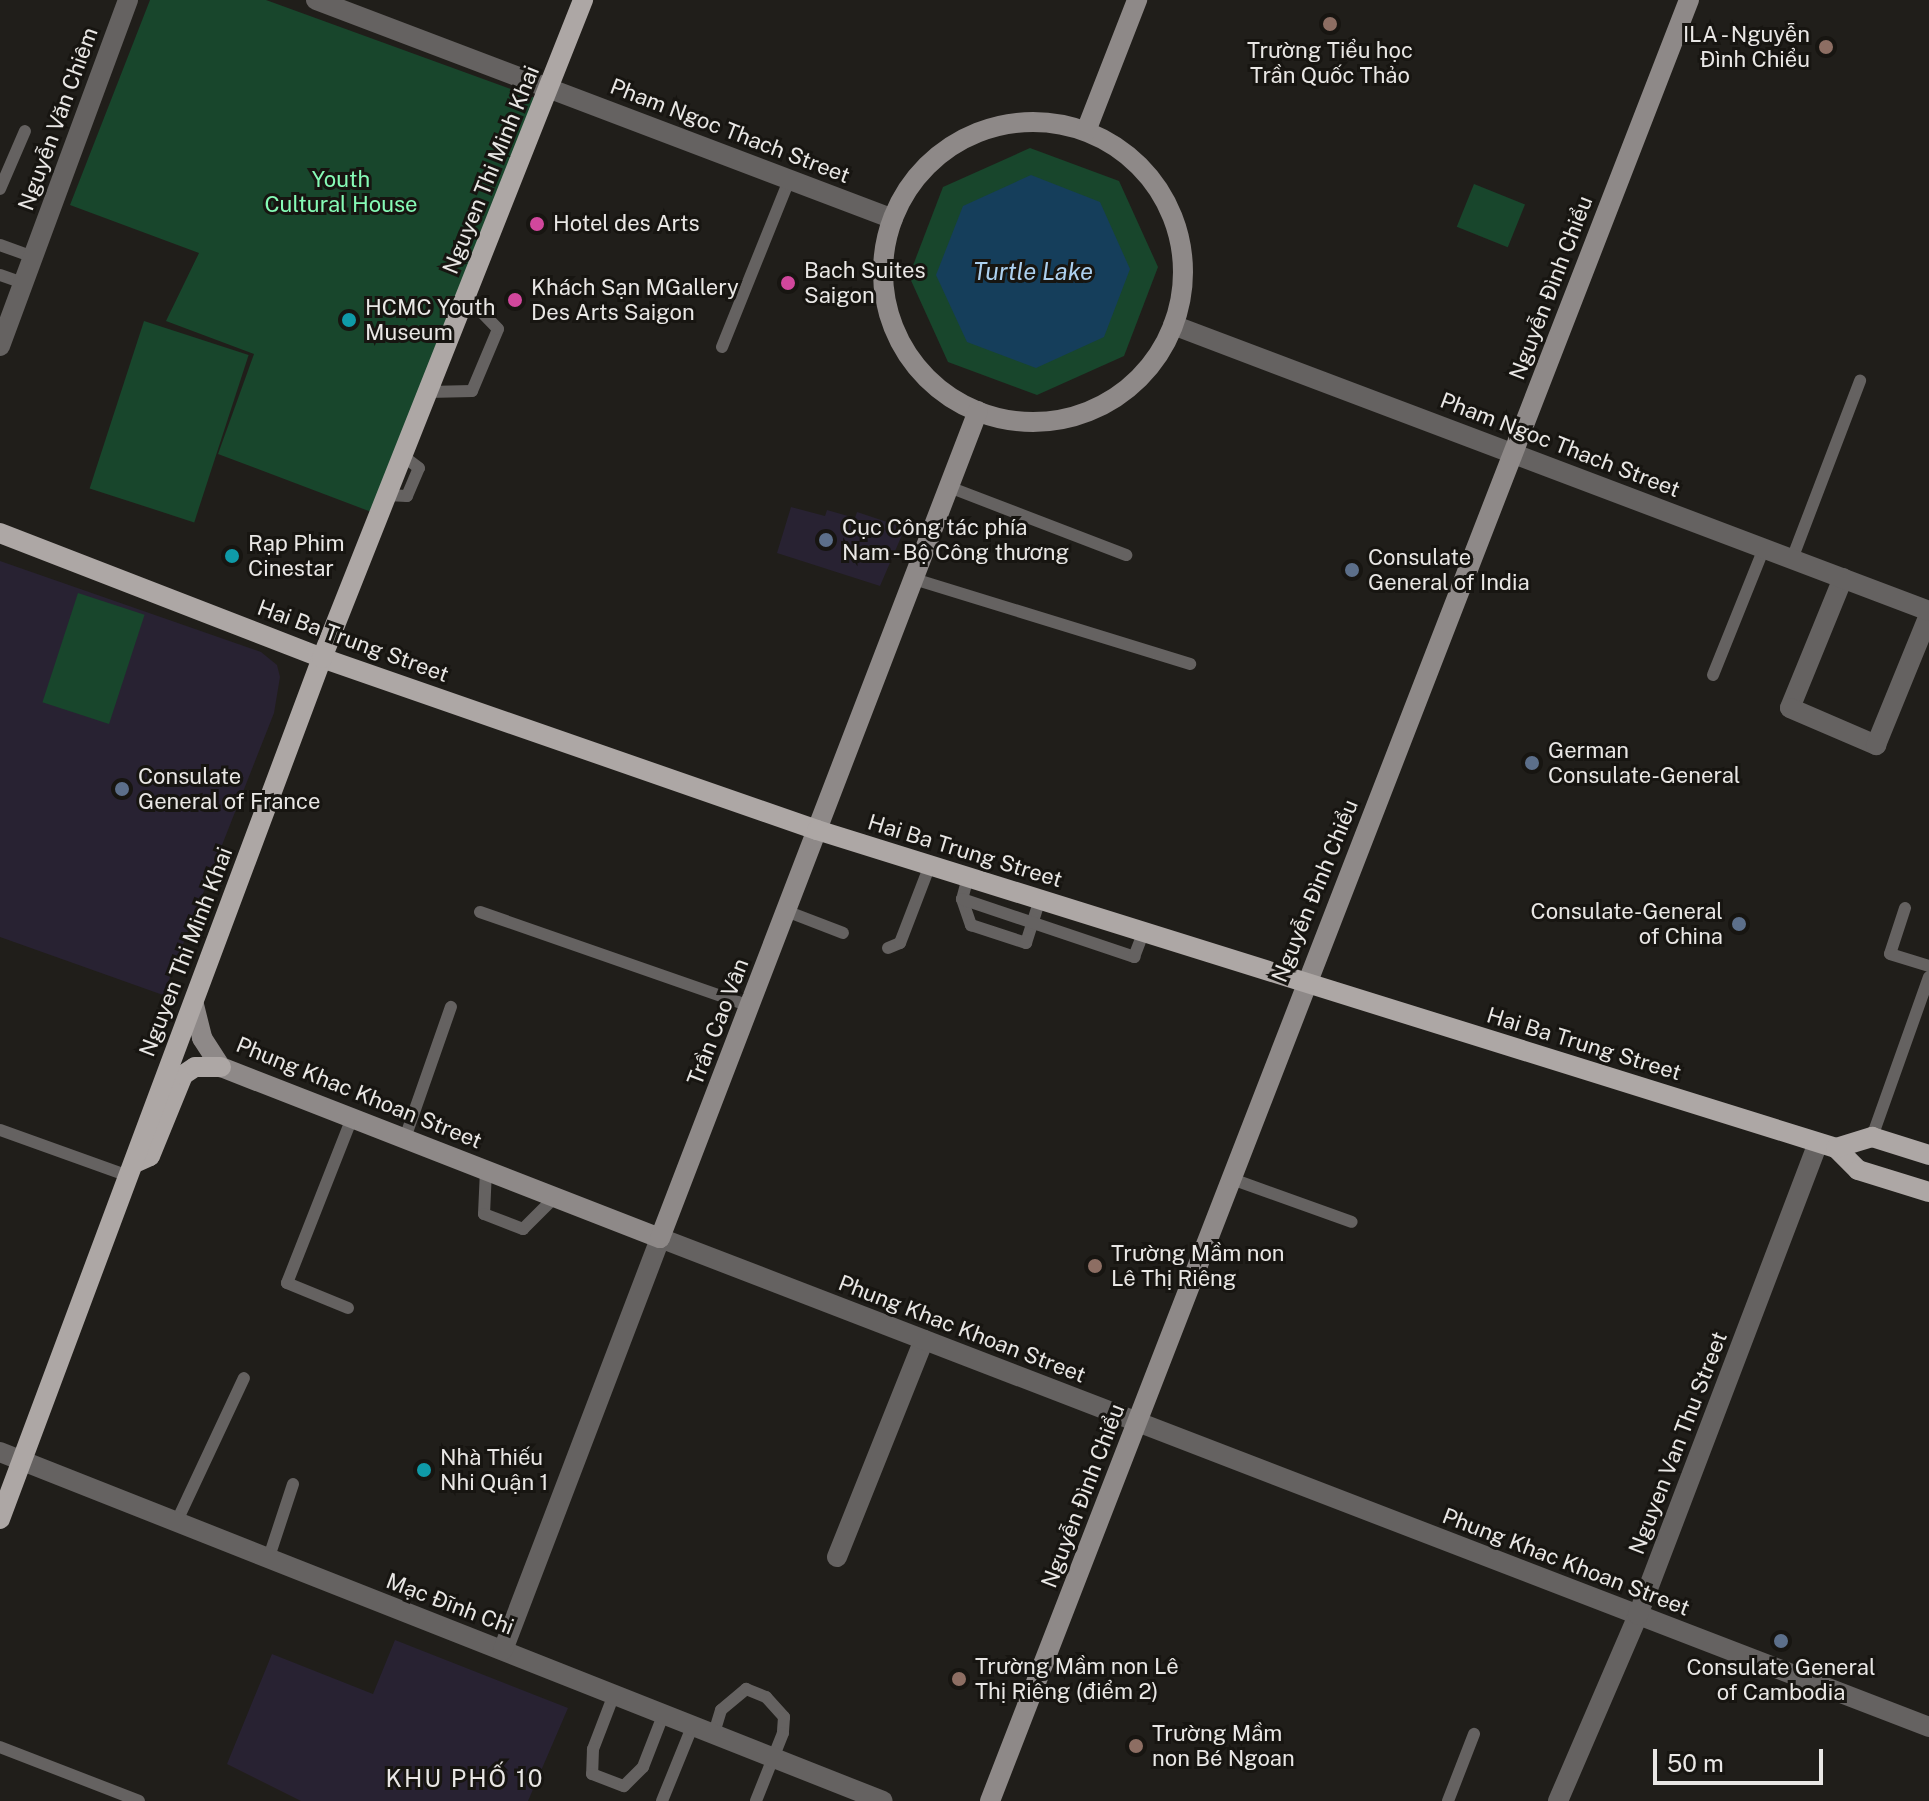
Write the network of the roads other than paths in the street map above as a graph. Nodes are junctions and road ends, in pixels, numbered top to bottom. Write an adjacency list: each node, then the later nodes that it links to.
1 (128, 0): 13 (street, Nguyễn Văn Chiêm)
2 (316, 0): 6 (street, Pham Ngoc Thach Street)
3 (583, 0): 6 (main road, Nguyen Thi Minh Khai)
4 (1137, 0): 8 (main road)
5 (1689, 0): 23 (main road, Nguyễn Đình Chiểu)
6 (549, 88): 9 (street, Pham Ngoc Thach Street); 16 (main road, Nguyen Thi Minh Khai)
7 (25, 131): 10 (lane)
8 (1086, 131): 11 (main road); 17 (main road)
9 (789, 180): 11 (street, Pham Ngoc Thach Street); 19 (lane)
10 (0, 189)
11 (893, 219): 22 (main road)
12 (0, 245): 13 (lane)
13 (33, 257): 15 (street, Nguyễn Văn Chiêm)
14 (0, 275): 15 (lane)
15 (23, 283): 18 (street, Nguyễn Văn Chiêm)
16 (467, 297): 21 (main road, Nguyen Thi Minh Khai); 21 (lane)
17 (1173, 325): 22 (main road); 23 (street, Pham Ngoc Thach Street)
18 (0, 346)
19 (722, 347)
20 (1860, 381): 28 (lane)
21 (428, 392): 32 (main road, Nguyen Thi Minh Khai)
22 (978, 411): 24 (main road, Trần Cao Vân)
23 (1513, 452): 26 (street, Pham Ngoc Thach Street); 49 (main road, Nguyễn Đình Chiểu)
24 (949, 487): 27 (lane); 30 (main road, Trần Cao Vân)
25 (0, 533): 32 (main road, Hai Ba Trung Street)
26 (1764, 548): 28 (street, Pham Ngoc Thach Street); 34 (lane)
27 (1126, 555)
28 (1792, 559): 29 (street, Pham Ngoc Thach Street)
29 (1843, 578): 31 (street, Pham Ngoc Thach Street); 31 (street)
30 (914, 579): 33 (lane); 35 (main road, Trần Cao Vân)
31 (1929, 613)
32 (322, 658): 35 (main road, Hai Ba Trung Street); 50 (main road, Nguyen Thi Minh Khai)
33 (1190, 664)
34 (1713, 675)
35 (817, 830): 36 (main road, Hai Ba Trung Street); 41 (main road, Trần Cao Vân)
36 (930, 865): 37 (main road, Hai Ba Trung Street); 46 (lane)
37 (968, 877): 38 (lane); 39 (main road, Hai Ba Trung Street)
38 (962, 899): 43 (lane); 43 (lane)
39 (1040, 899): 43 (lane); 44 (main road, Hai Ba Trung Street)
40 (1905, 908): 47 (lane)
41 (786, 911): 45 (lane); 51 (main road, Trần Cao Vân)
42 (480, 912): 51 (lane)
43 (1033, 923): 44 (lane)
44 (1144, 931): 49 (main road, Hai Ba Trung Street)
45 (843, 933)
46 (888, 948)
47 (1929, 966)
48 (1929, 977): 56 (lane)
49 (1305, 981): 58 (main road, Hai Ba Trung Street); 63 (main road, Nguyễn Đình Chiểu)
50 (194, 1005): 53 (main road, Phung Khac Khoan Street); 60 (main road, Nguyen Thi Minh Khai)
51 (750, 1006): 67 (main road, Trần Cao Vân)
52 (451, 1007): 57 (lane)
53 (221, 1067): 54 (main road, Phung Khac Khoan Street); 60 (main road, Nguyen Thi Minh Khai)
54 (352, 1118): 57 (main road, Phung Khac Khoan Street); 68 (lane)
55 (0, 1130): 60 (lane)
56 (1872, 1137): 58 (main road); 59 (main road); 62 (main road)
57 (405, 1138): 61 (main road, Phung Khac Khoan Street)
58 (1827, 1146): 62 (main road); 79 (street, Nguyen Van Thu Street)
59 (1929, 1155)
60 (134, 1170): 73 (main road, Nguyen Thi Minh Khai)
61 (486, 1170): 65 (main road, Phung Khac Khoan Street); 65 (lane)
62 (1858, 1170): 64 (main road)
63 (1232, 1179): 66 (lane); 71 (main road, Nguyễn Đình Chiểu)
64 (1929, 1192)
65 (555, 1197): 67 (main road, Phung Khac Khoan Street)
66 (1352, 1222)
67 (660, 1238): 69 (street, Phung Khac Khoan Street); 80 (street, Trần Cao Vân)
68 (348, 1308)
69 (924, 1340): 71 (street, Phung Khac Khoan Street); 77 (street)
70 (244, 1378): 76 (lane)
71 (1137, 1422): 79 (street, Phung Khac Khoan Street); 93 (main road, Nguyễn Đình Chiểu)
72 (0, 1452): 73 (street, Mạc Đĩnh Chi)
73 (23, 1461): 75 (main road, Nguyen Thi Minh Khai); 76 (street, Mạc Đĩnh Chi)
74 (293, 1484): 78 (lane)
75 (0, 1519)
76 (176, 1523): 78 (street, Mạc Đĩnh Chi)
77 (837, 1557)
78 (268, 1560): 80 (street, Mạc Đĩnh Chi)
79 (1638, 1615): 84 (street, Phung Khac Khoan Street); 95 (street, Nguyen Van Thu Street)
80 (503, 1650): 81 (street, Mạc Đĩnh Chi)
81 (613, 1697): 82 (street, Mạc Đĩnh Chi); 82 (lane)
82 (662, 1718): 83 (street, Mạc Đĩnh Chi)
83 (692, 1727): 85 (street, Mạc Đĩnh Chi); 90 (lane)
84 (1929, 1727)
85 (714, 1733): 88 (street, Mạc Đĩnh Chi); 88 (lane)
86 (1474, 1734): 94 (lane)
87 (0, 1747): 89 (lane)
88 (772, 1758): 91 (lane); 92 (street, Mạc Đĩnh Chi)
89 (139, 1801)
90 (662, 1801)
91 (756, 1801)
92 (883, 1801)
93 (990, 1801)
94 (1448, 1801)
95 (1558, 1801)

